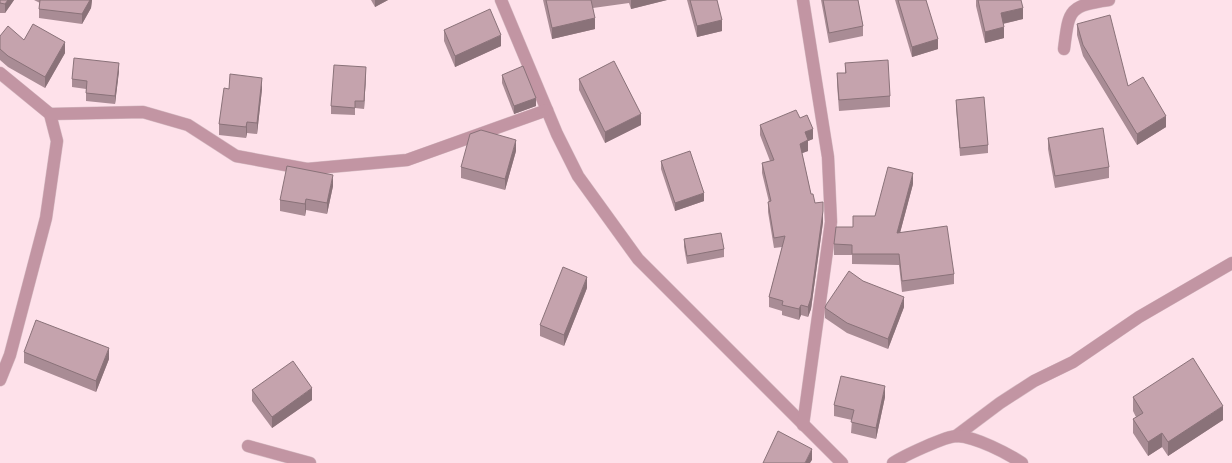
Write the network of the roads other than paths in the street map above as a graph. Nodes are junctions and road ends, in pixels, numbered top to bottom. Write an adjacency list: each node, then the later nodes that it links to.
1 (501, 0): 6 (street)
2 (804, 0): 10 (street)
3 (1108, 0): 4 (street)
4 (1064, 48)
5 (0, 73): 7 (street)
6 (547, 110): 7 (street); 10 (street)
7 (50, 114): 9 (street)
8 (1232, 263): 11 (street)
9 (0, 380)
10 (803, 425): 14 (street)
11 (956, 436): 15 (street); 16 (street)
12 (248, 446): 13 (street)
13 (310, 463)
14 (842, 463)
15 (893, 463)
16 (1022, 463)

